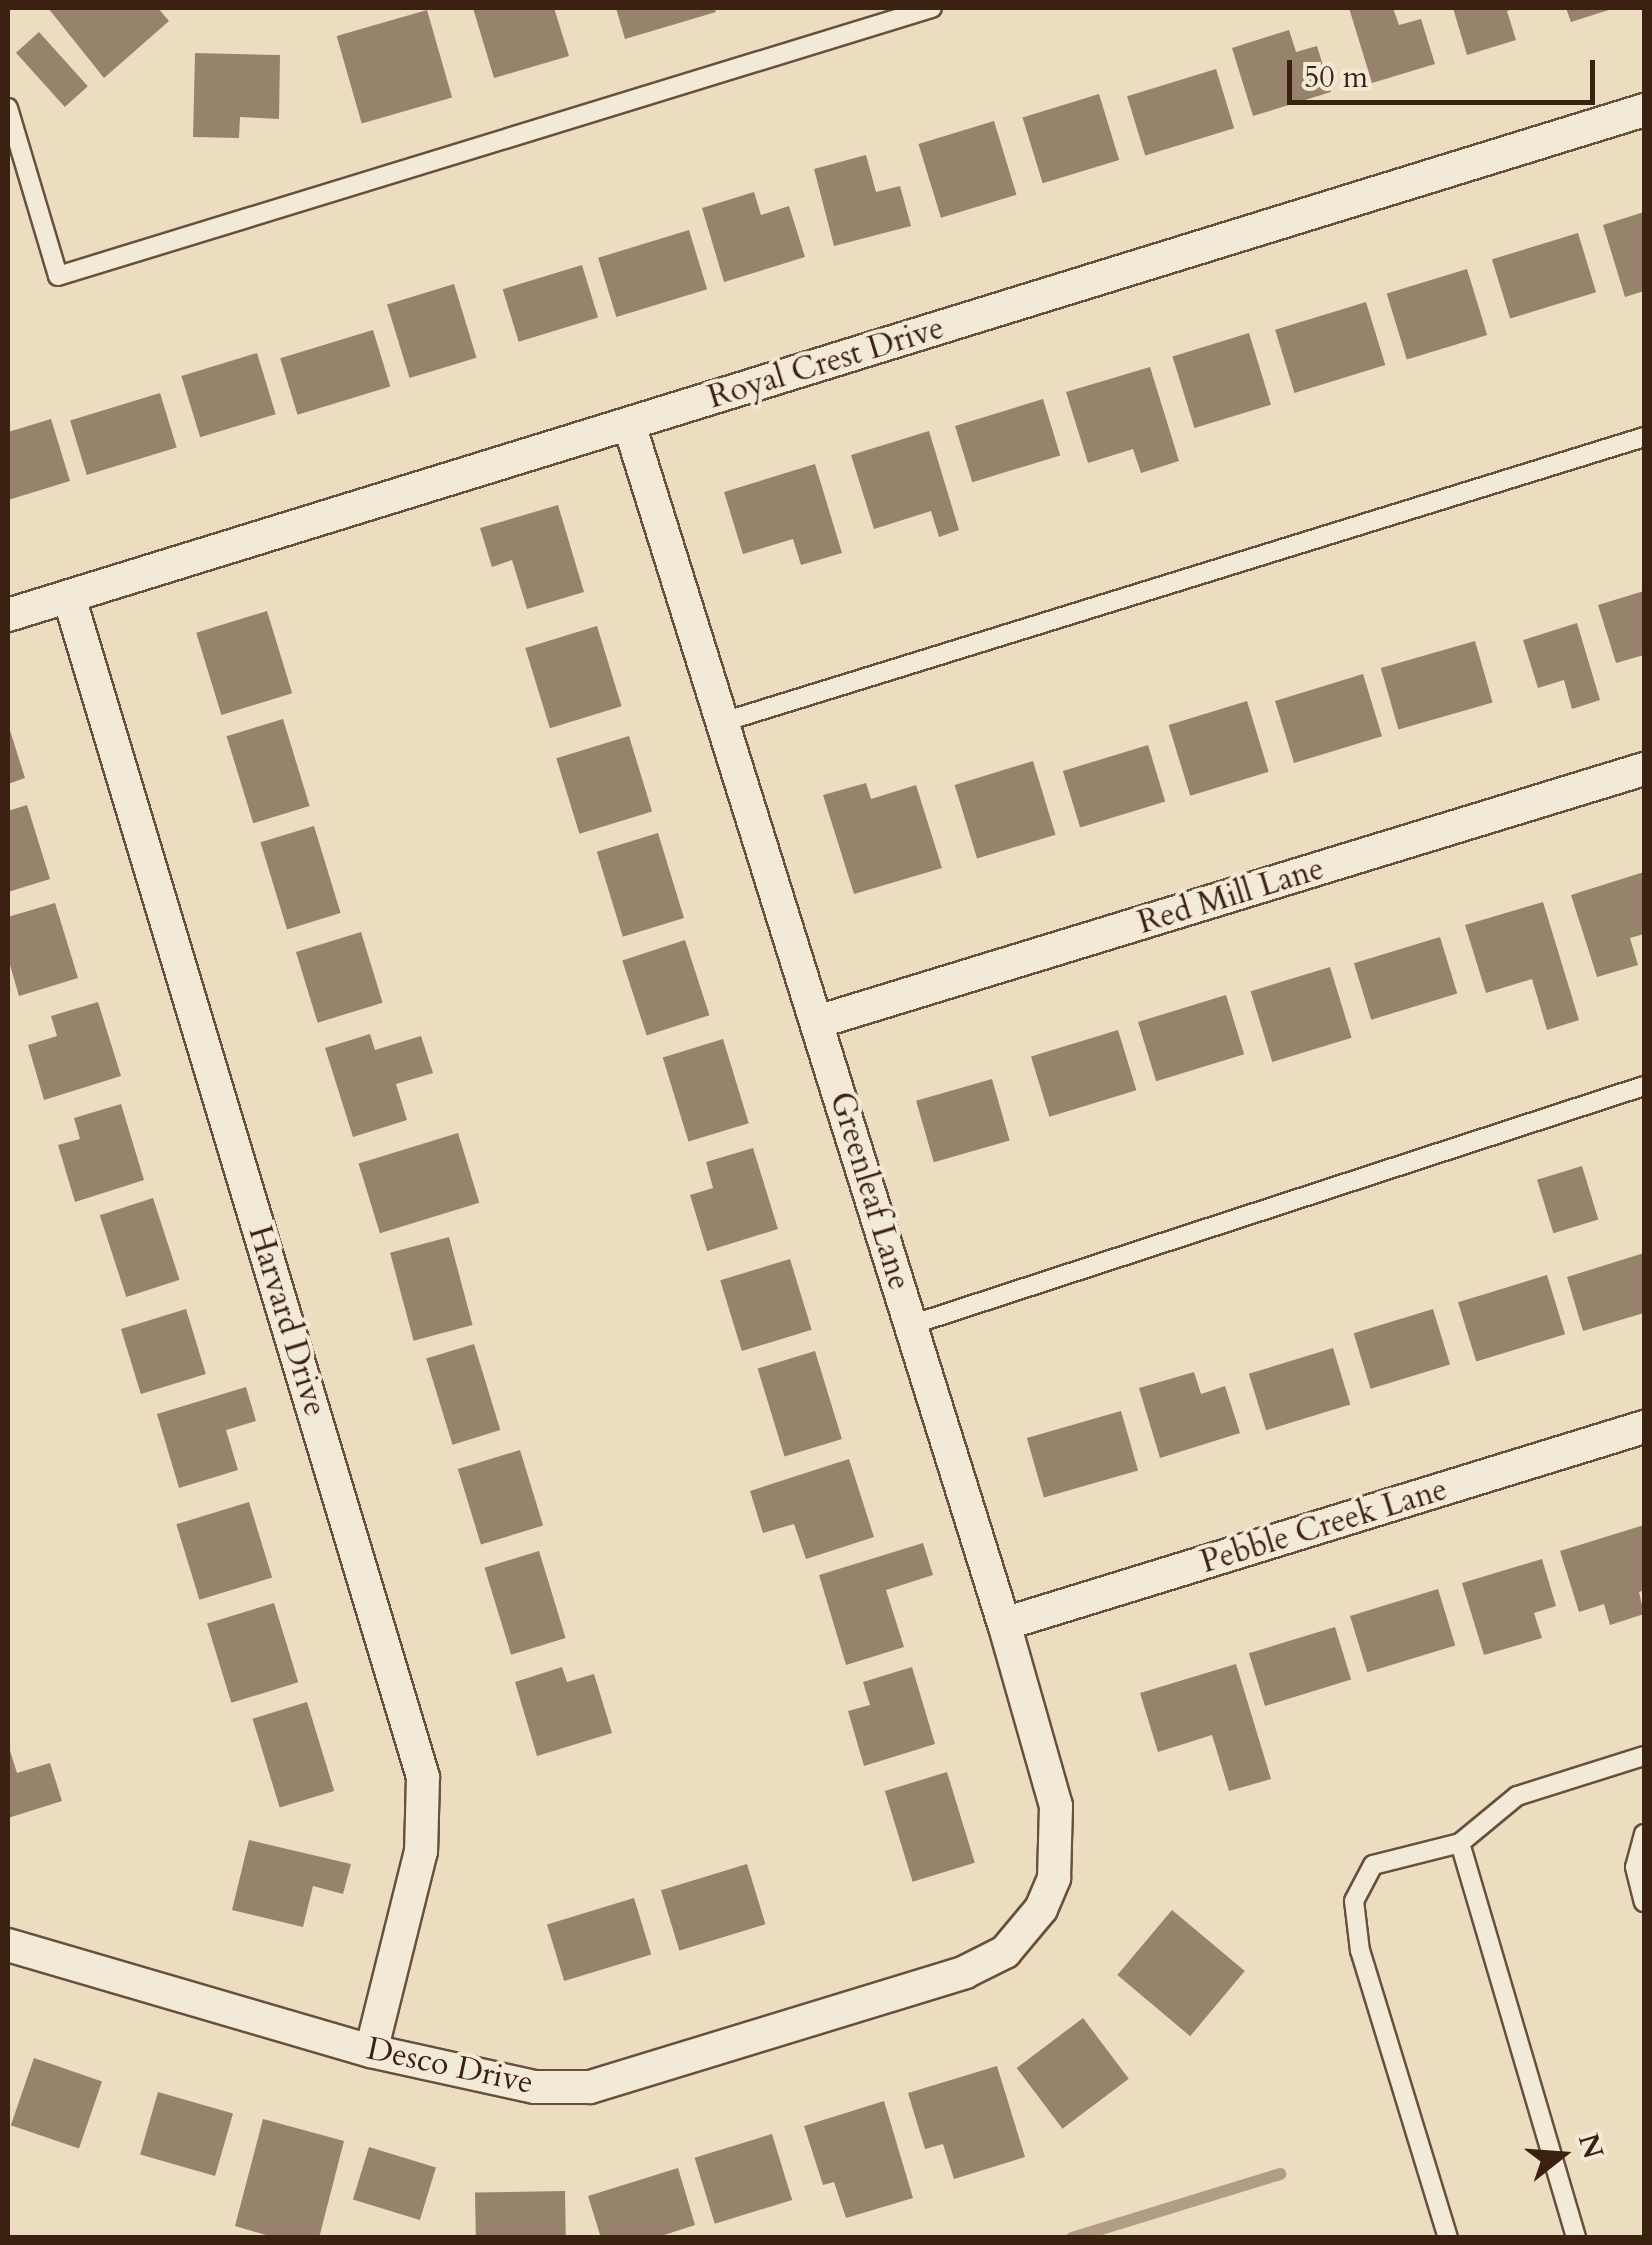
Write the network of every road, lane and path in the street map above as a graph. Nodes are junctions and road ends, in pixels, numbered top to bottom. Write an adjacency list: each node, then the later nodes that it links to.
1 (932, 8): 2 (lane)
2 (8, 108)
3 (1644, 110): 4 (street, Royal Crest Drive)
4 (629, 424): 6 (street, Royal Crest Drive); 8 (street, Greenleaf Lane)
5 (1644, 436): 8 (lane)
6 (69, 597): 7 (street, Royal Crest Drive); 21 (street, Harvard Drive)
7 (8, 615)
8 (723, 722): 10 (street, Greenleaf Lane)
9 (1644, 770): 10 (street, Red Mill Lane)
10 (817, 1022): 12 (street, Greenleaf Lane)
11 (1644, 1086): 12 (lane)
12 (911, 1325): 14 (street, Greenleaf Lane)
13 (1644, 1428): 14 (street, Pebble Creek Lane)
14 (1004, 1624): 20 (street, Greenleaf Lane)
15 (1644, 1756): 17 (lane)
16 (1644, 1834): 18 (lane)
17 (1460, 1843): 22 (lane); 23 (lane)
18 (1644, 1902)
19 (8, 1944): 21 (street, Desco Drive)
20 (1005, 1952): 21 (street, Desco Drive)
21 (371, 2051)
22 (1448, 2238)
23 (1576, 2238)

